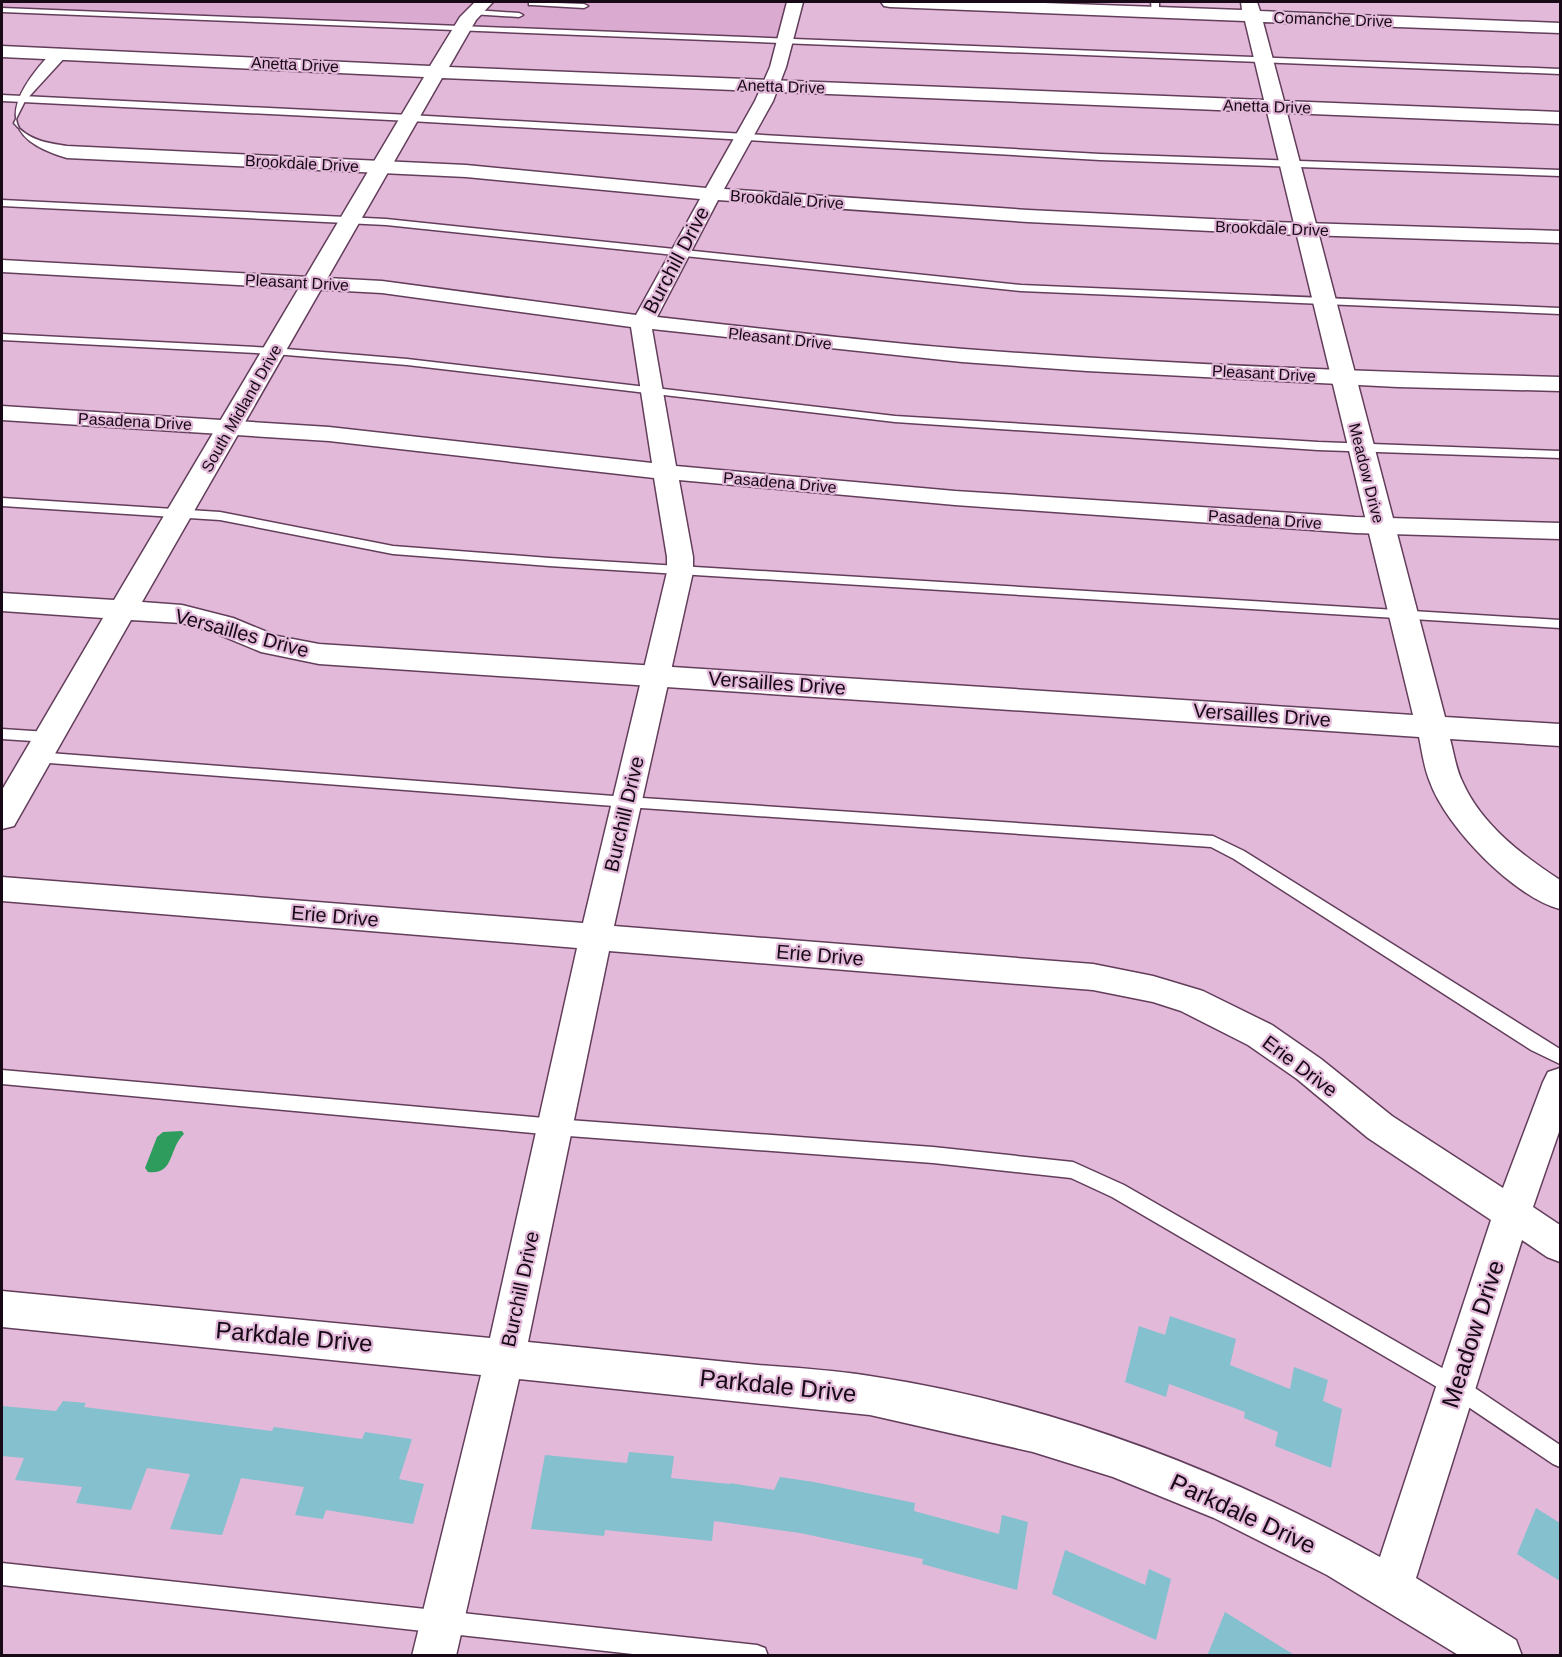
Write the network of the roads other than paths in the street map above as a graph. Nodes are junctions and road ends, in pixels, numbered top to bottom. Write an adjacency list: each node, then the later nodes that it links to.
1 (533, 2): 6 (lane); 11 (lane)
2 (795, 2): 15 (street, Burchill Drive)
3 (890, 2): 4 (street, Comanche Drive)
4 (972, 3): 5 (street, Comanche Drive)
5 (1065, 5): 8 (street, Comanche Drive)
6 (584, 6)
7 (479, 7): 11 (lane); 13 (street, South Midland Drive)
8 (1156, 7): 9 (street, Comanche Drive)
9 (1251, 9): 12 (street, Comanche Drive); 18 (street, Meadow Drive)
10 (2, 10): 13 (lane)
11 (519, 15): 14 (lane)
12 (1560, 28)
13 (462, 29): 14 (lane); 19 (street, South Midland Drive)
14 (501, 31): 15 (lane)
15 (784, 41): 18 (lane); 21 (street, Burchill Drive)
16 (2, 51): 17 (street, Anetta Drive)
17 (60, 54): 19 (street, Anetta Drive); 22 (street, Brookdale Drive)
18 (1264, 60): 20 (lane); 23 (street, Meadow Drive)
19 (437, 71): 21 (street, Anetta Drive); 24 (street, South Midland Drive)
20 (1560, 72)
21 (771, 86): 23 (street, Anetta Drive); 26 (street, Burchill Drive)
22 (9, 98): 24 (lane); 28 (street, Brookdale Drive)
23 (1275, 107): 25 (street, Anetta Drive); 27 (street, Meadow Drive)
24 (410, 118): 26 (lane); 28 (street, South Midland Drive)
25 (1560, 118)
26 (744, 136): 27 (lane); 30 (street, Burchill Drive)
27 (1290, 165): 29 (lane); 33 (street, Meadow Drive)
28 (381, 166): 30 (street, Brookdale Drive); 32 (street, South Midland Drive)
29 (1560, 173)
30 (712, 194): 33 (street, Brookdale Drive); 35 (street, Burchill Drive)
31 (2, 203): 32 (lane)
32 (349, 222): 35 (lane); 37 (street, South Midland Drive)
33 (1305, 229): 34 (street, Brookdale Drive); 38 (street, Meadow Drive)
34 (1560, 237)
35 (679, 253): 38 (lane); 40 (street, Burchill Drive)
36 (2, 266): 37 (street, Pleasant Drive)
37 (314, 283): 40 (street, Pleasant Drive); 42 (street, South Midland Drive)
38 (1323, 301): 39 (lane); 43 (street, Meadow Drive)
39 (1560, 310)
40 (644, 322): 43 (street, Pleasant Drive); 45 (street, Burchill Drive)
41 (2, 337): 42 (lane)
42 (274, 351): 45 (lane); 47 (street, South Midland Drive)
43 (1343, 377): 44 (street, Pleasant Drive); 48 (street, Meadow Drive)
44 (1560, 384)
45 (651, 390): 48 (lane); 50 (street, Burchill Drive)
46 (2, 413): 47 (street, Pasadena Drive)
47 (231, 427): 50 (street, Pasadena Drive); 52 (street, South Midland Drive)
48 (1361, 448): 49 (lane); 53 (street, Meadow Drive)
49 (1560, 455)
50 (664, 471): 53 (street, Pasadena Drive); 55 (street, Burchill Drive)
51 (2, 502): 52 (lane)
52 (179, 513): 55 (lane); 57 (street, South Midland Drive)
53 (1381, 525): 54 (street, Pasadena Drive); 58 (street, Meadow Drive)
54 (1560, 531)
55 (680, 569): 58 (lane); 60 (street, Burchill Drive)
56 (2, 602): 57 (street, Versailles Drive)
57 (121, 611): 60 (street, Versailles Drive); 64 (street, South Midland Drive)
58 (1404, 615): 59 (lane); 61 (street, Meadow Drive)
59 (1560, 624)
60 (656, 675): 61 (street, Versailles Drive); 65 (street, Burchill Drive)
61 (1432, 727): 63 (street, Versailles Drive); 68 (street, Meadow Drive)
62 (2, 734): 64 (lane)
63 (1560, 735)
64 (42, 747): 65 (lane); 66 (street, South Midland Drive)
65 (627, 801): 69 (street, Burchill Drive); 70 (lane)
66 (2, 817)
67 (2, 889): 69 (street, Erie Drive)
68 (1560, 896)
69 (596, 936): 73 (street, Burchill Drive); 74 (street, Erie Drive)
70 (1560, 1057)
71 (2, 1077): 73 (lane)
72 (1560, 1082): 74 (street, Meadow Drive)
73 (555, 1127): 77 (street, Burchill Drive); 78 (lane)
74 (1512, 1213): 75 (street, Erie Drive); 78 (street, Meadow Drive)
75 (1560, 1245)
76 (2, 1309): 77 (street, Parkdale Drive)
77 (505, 1357): 81 (street, Parkdale Drive); 82 (street, Burchill Drive)
78 (1456, 1387): 79 (lane); 81 (street, Meadow Drive)
79 (1560, 1457)
80 (2, 1575): 82 (lane)
81 (1391, 1588): 85 (street, Parkdale Drive)
82 (442, 1622): 83 (street, Burchill Drive); 84 (lane)
83 (434, 1656)
84 (757, 1656)
85 (1500, 1656)

